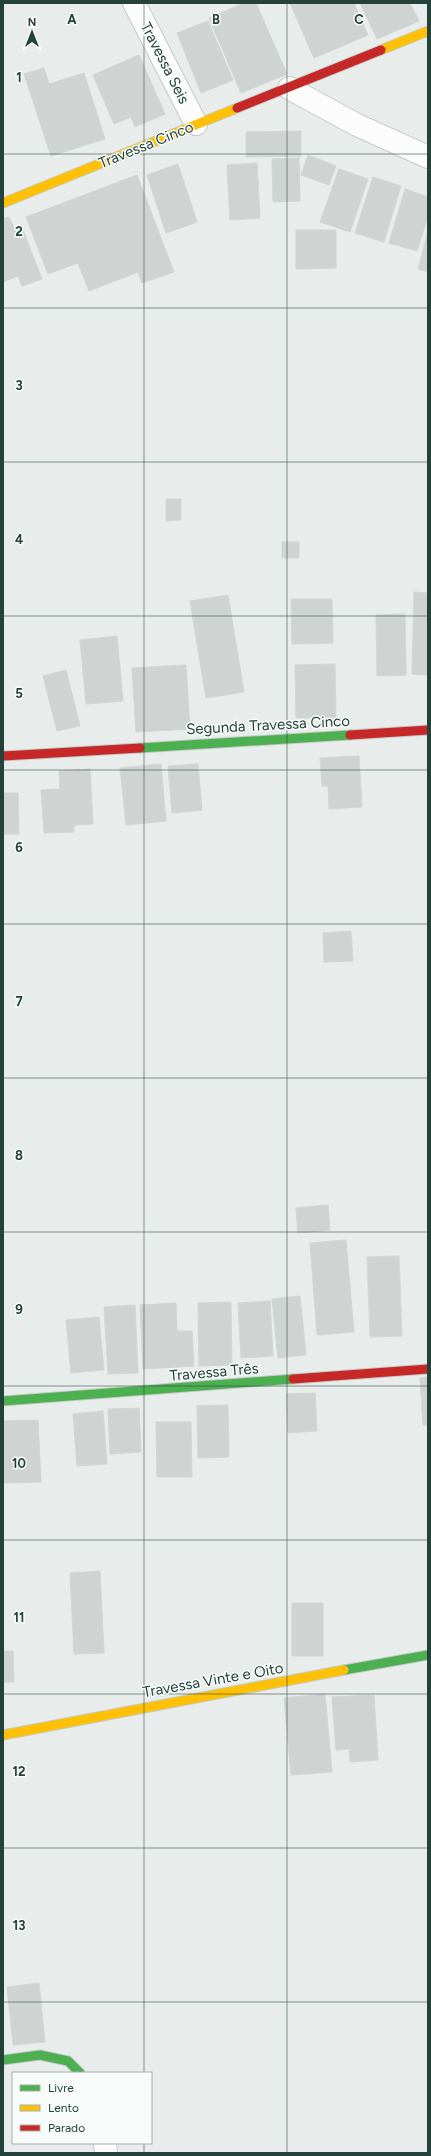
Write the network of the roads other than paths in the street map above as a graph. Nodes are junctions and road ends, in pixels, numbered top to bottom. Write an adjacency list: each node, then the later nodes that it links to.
1 (134, 3): 4 (street, Travessa Seis)
2 (428, 31): 3 (street, Travessa Cinco)
3 (289, 88): 4 (street, Travessa Cinco); 5 (street)
4 (196, 124): 6 (street, Travessa Cinco)
5 (428, 157)
6 (3, 203)
7 (428, 730): 8 (street, Segunda Travessa Cinco)
8 (3, 756)
9 (428, 1369): 10 (street, Travessa Três)
10 (3, 1401)
11 (428, 1656): 12 (street, Travessa Vinte e Oito)
12 (3, 1735)
13 (3, 2060): 14 (street)
14 (79, 2072)

